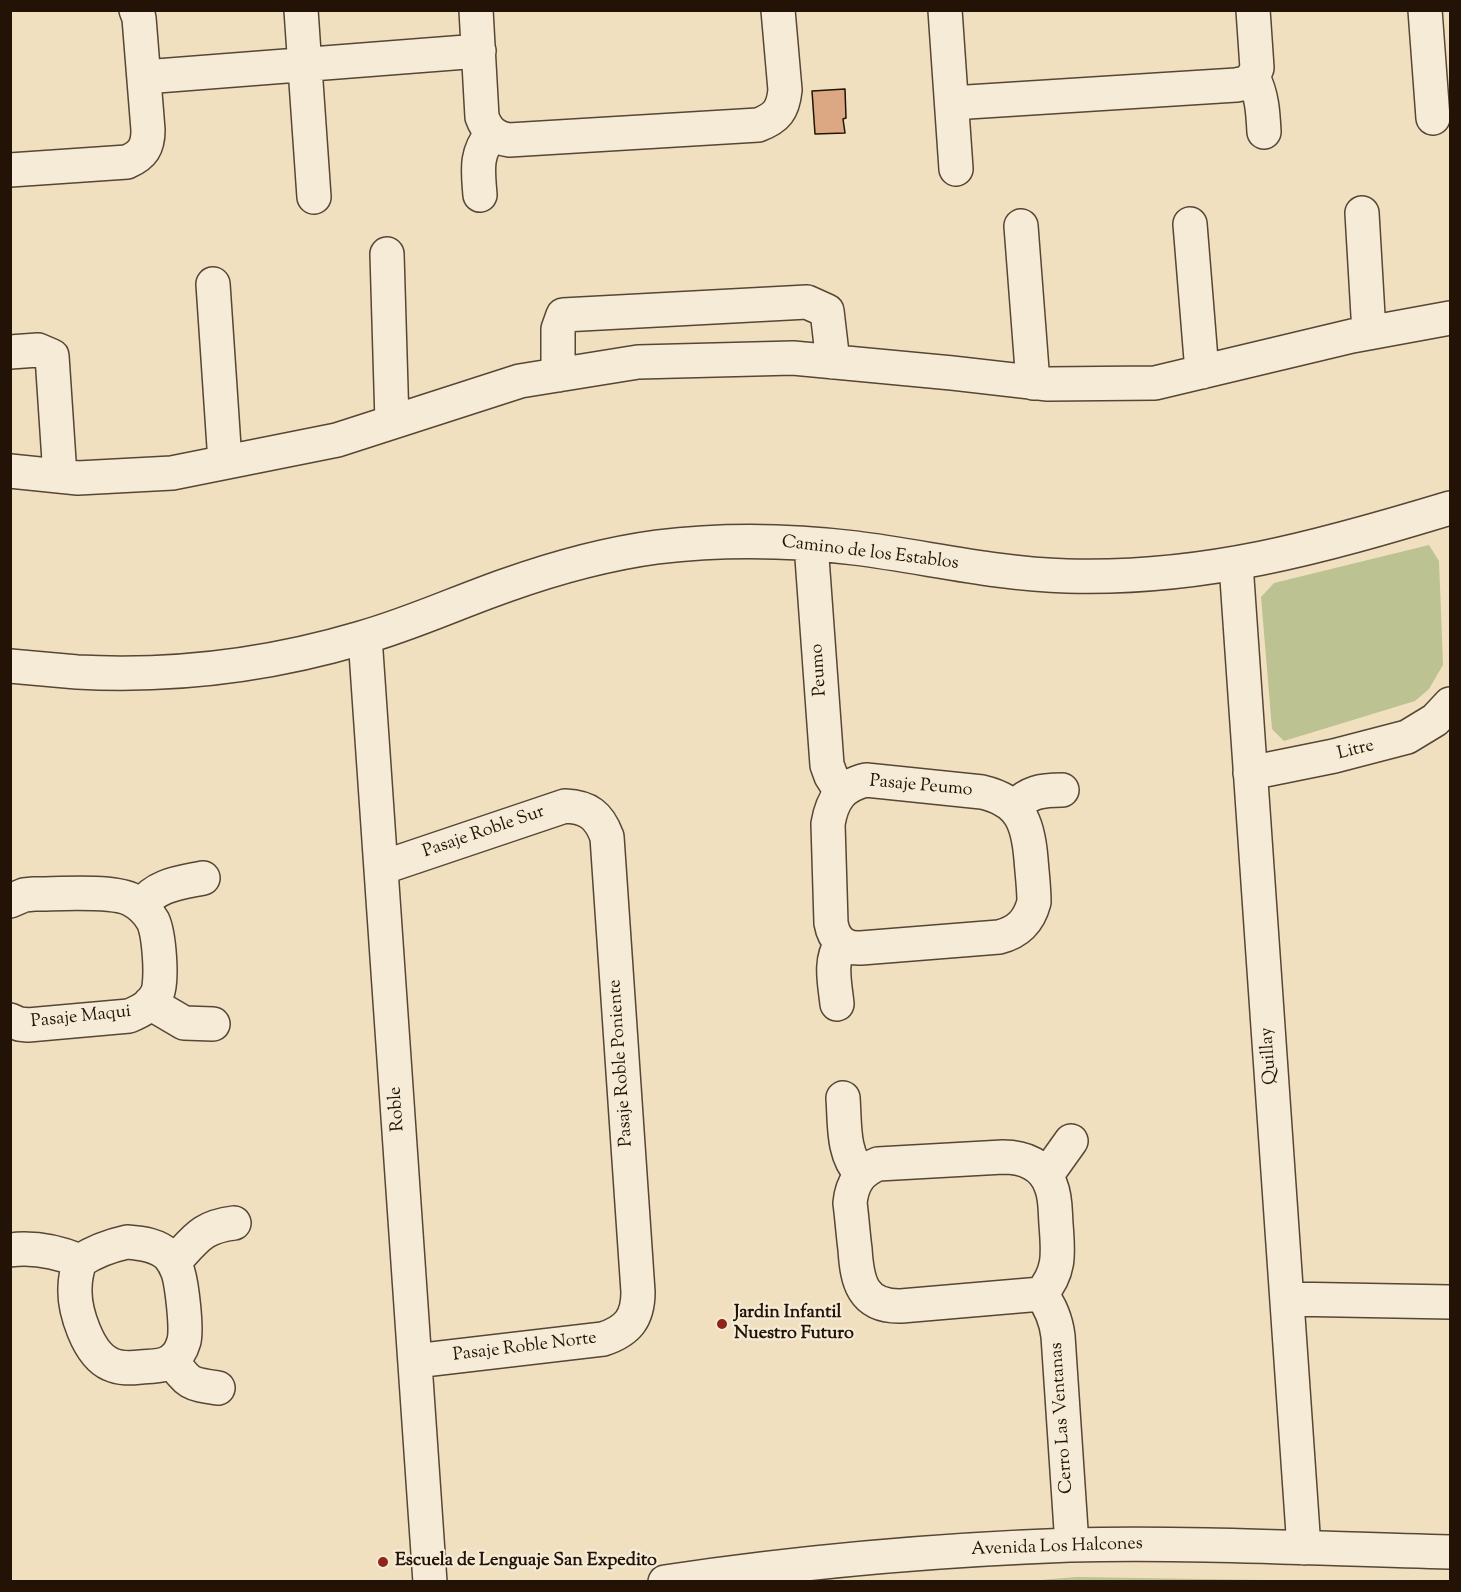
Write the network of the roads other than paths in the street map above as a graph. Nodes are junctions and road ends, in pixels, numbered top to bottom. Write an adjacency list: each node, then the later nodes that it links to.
1 (136, 10): 10 (street)
2 (301, 10): 9 (street)
3 (476, 10): 8 (street)
4 (778, 10): 15 (street)
5 (945, 10): 12 (street)
6 (1253, 10): 11 (street)
7 (1425, 10): 13 (street)
8 (479, 51): 9 (street); 15 (street)
9 (305, 64): 10 (street); 19 (street)
10 (144, 77): 17 (street)
11 (1253, 77): 12 (street); 14 (street)
12 (952, 103): 16 (street)
13 (1433, 118)
14 (1264, 132)
15 (492, 133): 18 (street)
16 (956, 169)
17 (10, 170)
18 (480, 195)
19 (314, 196)
20 (1362, 213): 26 (street)
21 (1190, 224): 29 (street)
22 (1021, 226): 31 (street)
23 (387, 254): 32 (street)
24 (213, 284): 33 (street)
25 (1450, 318): 26 (street)
26 (1369, 333): 29 (street)
27 (10, 352): 35 (street)
28 (833, 362): 30 (street); 30 (street); 31 (street)
29 (1202, 372): 31 (street)
30 (558, 375): 32 (street)
31 (1033, 383)
32 (392, 422): 33 (street)
33 (225, 462): 35 (street)
34 (10, 471): 35 (street)
35 (60, 476)
36 (1450, 508): 38 (street, Camino de los Establos)
37 (811, 544): 38 (street, Camino de los Establos); 39 (street, Camino de los Establos); 44 (street, Peumo)
38 (1236, 564): 42 (street, Quillay)
39 (365, 637): 40 (street, Camino de los Establos); 47 (street, Roble)
40 (10, 666)
41 (1450, 704): 42 (street, Litre)
42 (1251, 773): 65 (street, Quillay)
43 (1062, 790): 45 (street)
44 (841, 792): 45 (street, Pasaje Peumo); 51 (street)
45 (1014, 807): 51 (street)
46 (588, 811): 47 (street, Pasaje Roble Sur); 67 (street, Pasaje Roble Poniente)
47 (381, 868): 69 (street, Roble)
48 (203, 878): 50 (street)
49 (10, 901): 50 (street)
50 (141, 906): 52 (street, Pasaje Maqui)
51 (841, 944): 53 (street)
52 (150, 1003): 54 (street, Pasaje Maqui); 55 (street, Pasaje Maqui)
53 (837, 1004)
54 (10, 1020)
55 (213, 1024)
56 (843, 1098): 58 (street)
57 (1071, 1141): 59 (street)
58 (861, 1174): 59 (street); 64 (street)
59 (1046, 1176): 64 (street)
60 (234, 1223): 63 (street)
61 (10, 1250): 62 (street)
62 (80, 1261): 63 (street); 68 (street)
63 (174, 1262): 68 (street)
64 (1041, 1294): 71 (street, Cerro Las Ventanas)
65 (1287, 1299): 66 (street); 72 (street, Quillay)
66 (1450, 1302)
67 (631, 1322): 69 (street, Pasaje Roble Norte)
68 (172, 1360): 70 (street)
69 (415, 1361): 74 (street, Roble)
70 (218, 1388)
71 (1072, 1545): 72 (street, Avenida Los Halcones); 75 (street, Avenida Los Halcones)
72 (1304, 1548): 73 (street, Avenida Los Halcones)
73 (1450, 1552)
74 (430, 1581)
75 (665, 1581)

